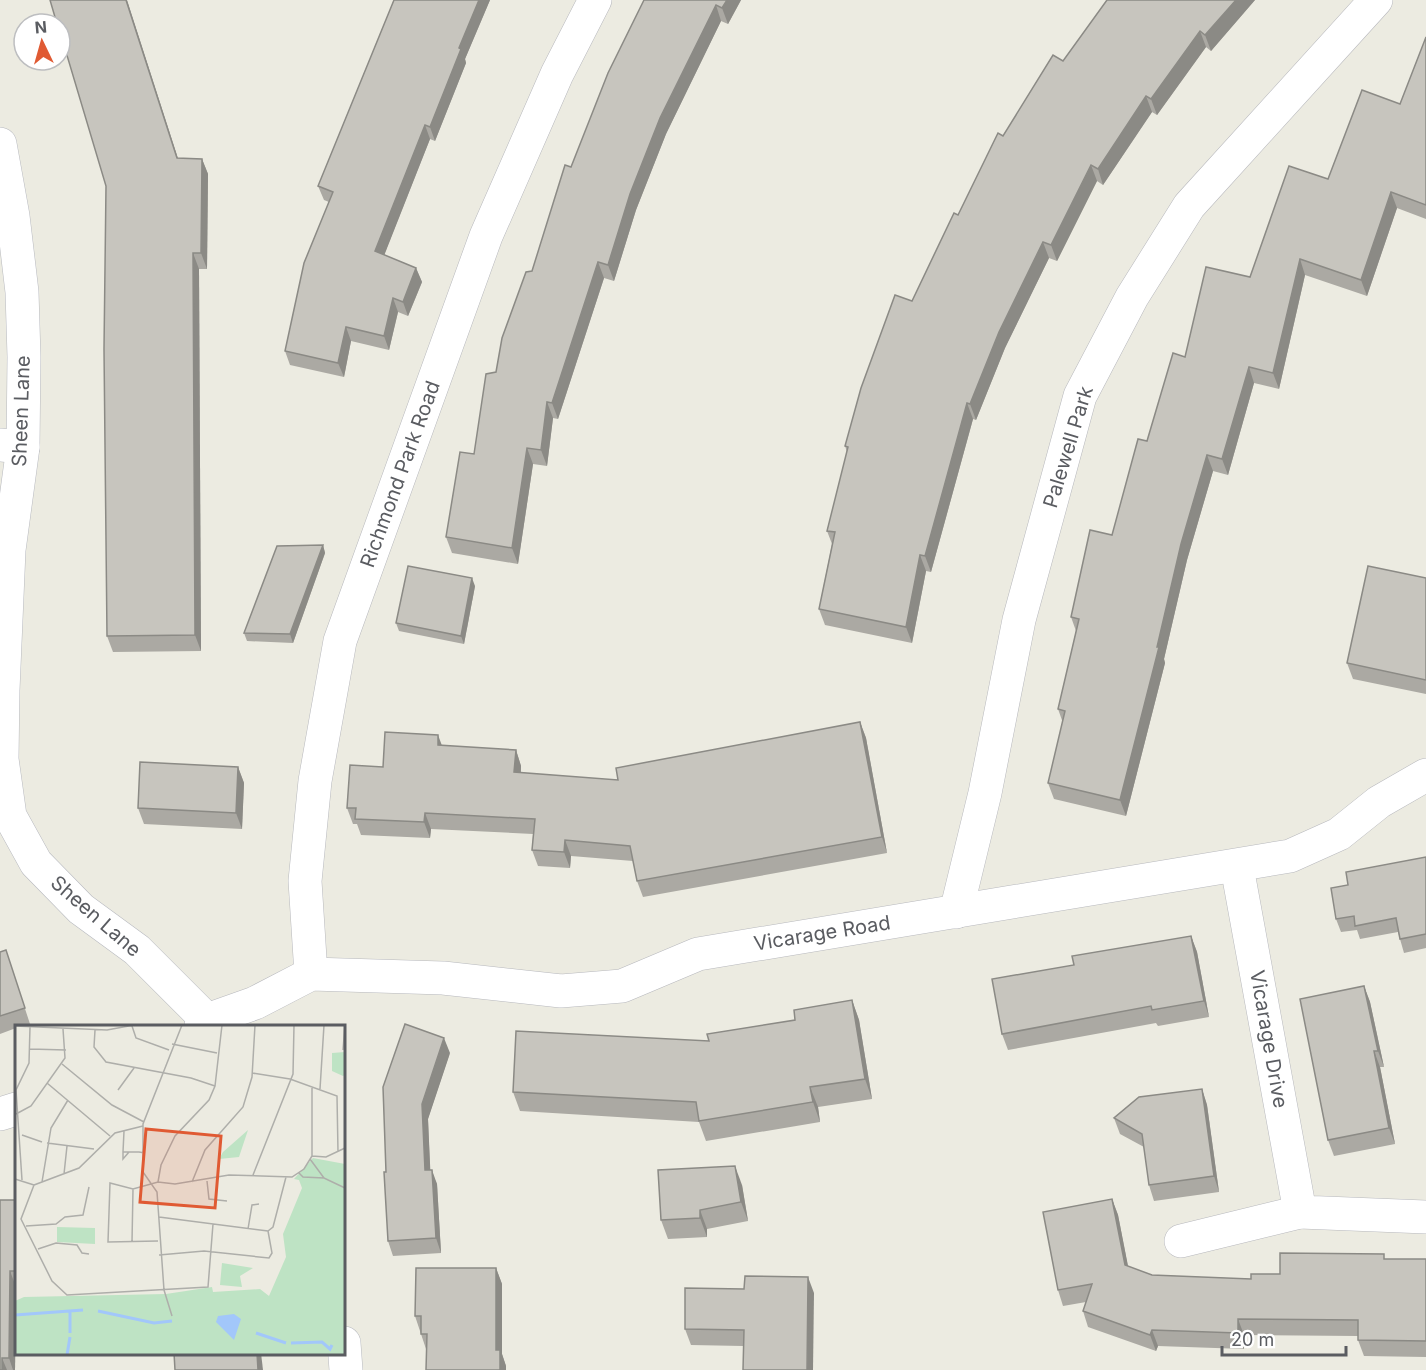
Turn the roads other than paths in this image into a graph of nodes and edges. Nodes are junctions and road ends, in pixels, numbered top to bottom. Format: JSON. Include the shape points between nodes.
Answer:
{"nodes":[{"id":1,"x":595,"y":0,"type":"edge"},
{"id":2,"x":1376,"y":0,"type":"edge"},
{"id":3,"x":0,"y":144,"type":"edge"},
{"id":4,"x":11,"y":446,"type":"edge"},
{"id":5,"x":1426,"y":775,"type":"edge"},
{"id":6,"x":1237,"y":867,"type":"junction"},
{"id":7,"x":956,"y":912,"type":"junction"},
{"id":8,"x":311,"y":974,"type":"junction"},
{"id":9,"x":207,"y":1024,"type":"edge"},
{"id":10,"x":15,"y":1109,"type":"edge"},
{"id":11,"x":0,"y":1114,"type":"edge"},
{"id":12,"x":1300,"y":1212,"type":"junction"},
{"id":13,"x":1426,"y":1217,"type":"edge"},
{"id":14,"x":1181,"y":1241,"type":"dead end"},
{"id":15,"x":345,"y":1355,"type":"edge"},
{"id":16,"x":346,"y":1370,"type":"edge"}],
"edges":[{"from":1,"to":8,"type":"street","name":"Richmond Park Road","via":[[557,74],[486,236],[340,640],[315,782],[305,881]]},
{"from":2,"to":7,"type":"street","name":"Palewell Park","via":[[1189,206],[1132,297],[1080,396],[1019,620],[985,793]]},
{"from":3,"to":4,"type":"street","name":"Sheen Lane","via":[[22,292]]},
{"from":4,"to":9,"type":"street","name":"Sheen Lane","via":[[2,759],[10,816],[43,871],[81,909],[137,951]]},
{"from":5,"to":6,"type":"street","name":"Vicarage Road","via":[[1379,802],[1339,834],[1290,856]]},
{"from":6,"to":7,"type":"street","name":"Vicarage Road"},
{"from":6,"to":12,"type":"street","name":"Vicarage Drive"},
{"from":7,"to":8,"type":"street","name":"Vicarage Road","via":[[698,954],[622,986],[561,992],[443,978]]},
{"from":8,"to":9,"type":"street","name":"Vicarage Road"},
{"from":10,"to":11,"type":"street"},
{"from":12,"to":13,"type":"street"},
{"from":12,"to":14,"type":"street"},
{"from":15,"to":16,"type":"street"}]}
